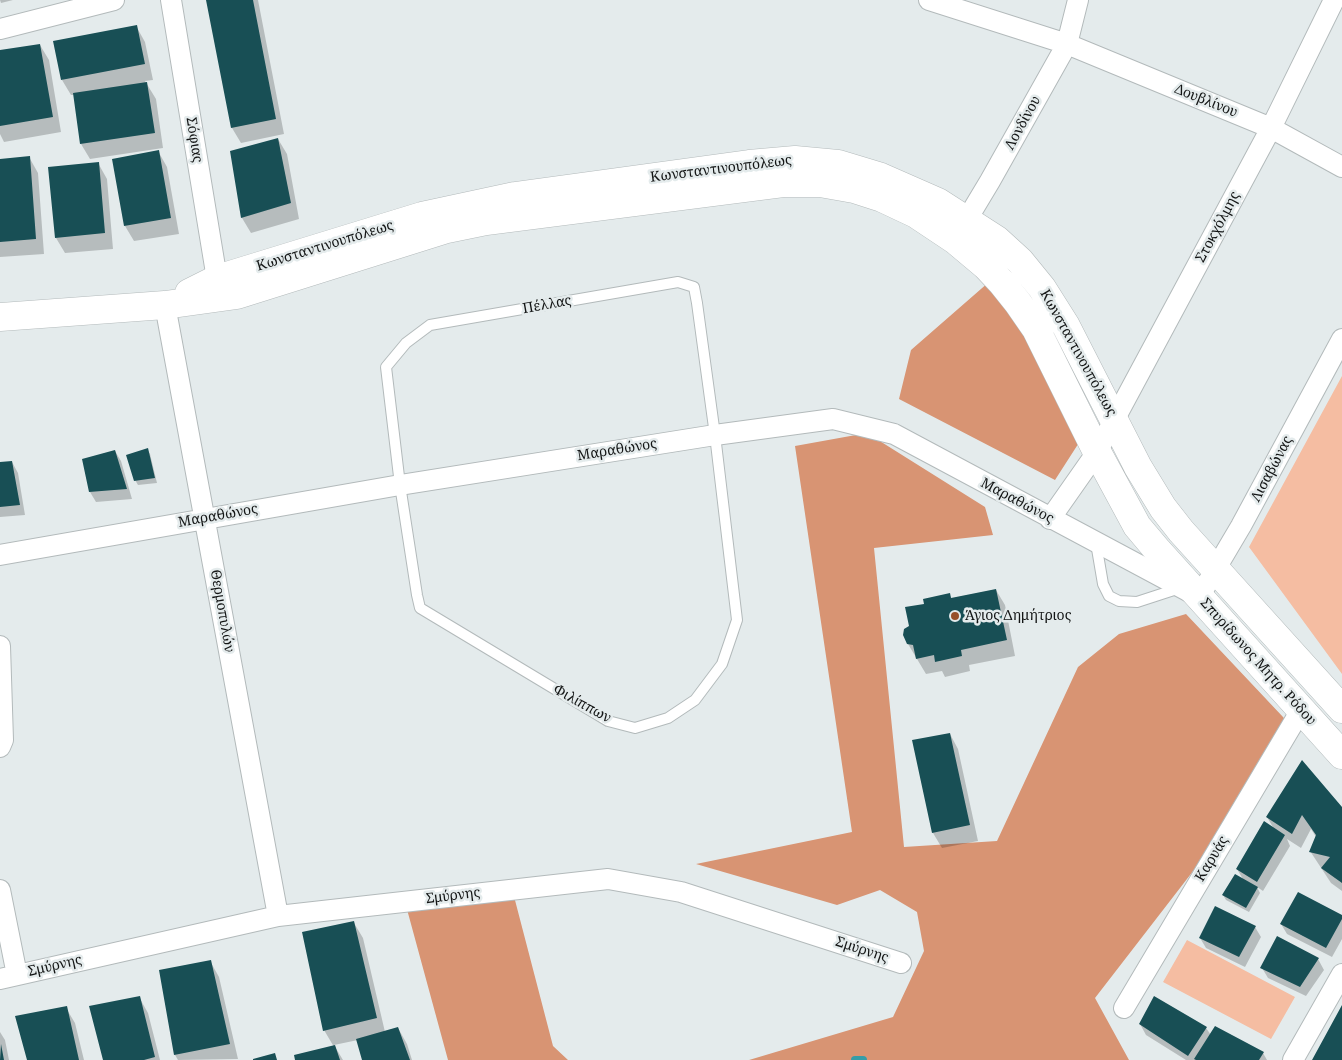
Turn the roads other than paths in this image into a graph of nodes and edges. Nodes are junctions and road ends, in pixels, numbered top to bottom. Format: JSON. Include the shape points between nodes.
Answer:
{"nodes":[{"id":1,"x":114,"y":0,"type":"edge"},
{"id":2,"x":171,"y":0,"type":"edge"},
{"id":3,"x":929,"y":0,"type":"edge"},
{"id":4,"x":1078,"y":0,"type":"edge"},
{"id":5,"x":1334,"y":0,"type":"edge"},
{"id":6,"x":0,"y":29,"type":"edge"},
{"id":7,"x":1067,"y":44,"type":"junction"},
{"id":8,"x":1271,"y":128,"type":"junction"},
{"id":9,"x":1342,"y":167,"type":"edge"},
{"id":10,"x":961,"y":230,"type":"junction"},
{"id":11,"x":217,"y":280,"type":"junction"},
{"id":12,"x":165,"y":305,"type":"junction"},
{"id":13,"x":0,"y":317,"type":"edge"},
{"id":14,"x":1342,"y":339,"type":"edge"},
{"id":15,"x":1115,"y":420,"type":"junction"},
{"id":16,"x":715,"y":434,"type":"junction"},
{"id":17,"x":1097,"y":452,"type":"junction"},
{"id":18,"x":400,"y":485,"type":"junction"},
{"id":19,"x":205,"y":519,"type":"junction"},
{"id":20,"x":1050,"y":519,"type":"junction"},
{"id":21,"x":1096,"y":543,"type":"junction"},
{"id":22,"x":0,"y":555,"type":"edge"},
{"id":23,"x":1216,"y":569,"type":"junction"},
{"id":24,"x":1184,"y":584,"type":"junction"},
{"id":25,"x":0,"y":646,"type":"edge"},
{"id":26,"x":1342,"y":709,"type":"edge"},
{"id":27,"x":1301,"y":710,"type":"junction"},
{"id":28,"x":2,"y":743,"type":"edge"},
{"id":29,"x":1342,"y":755,"type":"edge"},
{"id":30,"x":0,"y":890,"type":"edge"},
{"id":31,"x":278,"y":916,"type":"junction"},
{"id":32,"x":901,"y":963,"type":"dead end"},
{"id":33,"x":1342,"y":974,"type":"edge"},
{"id":34,"x":8,"y":977,"type":"edge"},
{"id":35,"x":1124,"y":1008,"type":"dead end"},
{"id":36,"x":1293,"y":1060,"type":"edge"}],
"edges":[{"from":1,"to":6,"type":"street"},
{"from":2,"to":11,"type":"street","name":"Σόφιας"},
{"from":3,"to":7,"type":"street","name":"Δουβλίνου"},
{"from":4,"to":7,"type":"street","name":"Λονδίνου"},
{"from":5,"to":8,"type":"street","name":"Στοκχόλμης"},
{"from":7,"to":8,"type":"street","name":"Δουβλίνου"},
{"from":7,"to":10,"type":"street","name":"Λονδίνου"},
{"from":8,"to":9,"type":"street","name":"Δουβλίνου"},
{"from":8,"to":15,"type":"street","name":"Στοκχόλμης"},
{"from":10,"to":11,"type":"main road","name":"Κωνσταντινουπόλεως","via":[[938,202],[881,177],[838,164],[795,160],[544,192],[457,207]]},
{"from":10,"to":12,"type":"main road","name":"Κωνσταντινουπόλεως","via":[[854,189],[820,183],[782,183],[486,220],[447,229],[237,295]]},
{"from":10,"to":15,"type":"main road","name":"Κωνσταντινουπόλεως","via":[[997,240],[1042,288],[1066,326]]},
{"from":10,"to":17,"type":"main road","name":"Κωνσταντινουπόλεως","via":[[1036,329]]},
{"from":11,"to":12,"type":"main road","name":"Κωνσταντινουπόλεως"},
{"from":12,"to":13,"type":"main road","name":"Κωνσταντινουπόλεως"},
{"from":12,"to":19,"type":"street","name":"Θερμοπυλών"},
{"from":14,"to":23,"type":"street","name":"Λισαβώνας"},
{"from":15,"to":17,"type":"street","name":"Στοκχόλμης"},
{"from":15,"to":23,"type":"main road","name":"Κωνσταντινουπόλεως","via":[[1163,508]]},
{"from":16,"to":18,"type":"street","name":"Μαραθώνος"},
{"from":16,"to":18,"type":"lane","name":"Πέλλας","via":[[696,295],[694,287],[678,282],[430,325],[406,343],[386,367]]},
{"from":16,"to":18,"type":"lane","name":"Φιλίππων","via":[[736,620],[722,664],[695,700],[668,718],[635,728],[608,721],[420,608]]},
{"from":16,"to":20,"type":"street","name":"Μαραθώνος","via":[[833,420],[894,434]]},
{"from":17,"to":20,"type":"street","name":"Στοκχόλμης"},
{"from":17,"to":24,"type":"main road","name":"Κωνσταντινουπόλεως","via":[[1137,526]]},
{"from":18,"to":19,"type":"street","name":"Μαραθώνος"},
{"from":19,"to":22,"type":"street","name":"Μαραθώνος"},
{"from":19,"to":31,"type":"street","name":"Θερμοπυλών"},
{"from":20,"to":21,"type":"street","name":"Μαραθώνος"},
{"from":21,"to":24,"type":"street","name":"Μαραθώνος"},
{"from":21,"to":24,"type":"lane","via":[[1103,584],[1109,596],[1119,601],[1137,602]]},
{"from":23,"to":24,"type":"street","name":"Λισαβώνας"},
{"from":23,"to":26,"type":"main road"},
{"from":24,"to":27,"type":"main road","name":"Σπυρίδωνος Μητρ. Ρόδου"},
{"from":25,"to":28,"type":"street"},
{"from":27,"to":29,"type":"main road","name":"Σπυρίδωνος Μητρ. Ρόδου"},
{"from":27,"to":35,"type":"street","name":"Καρυάς"},
{"from":30,"to":34,"type":"street"},
{"from":31,"to":32,"type":"street","name":"Σμύρνης","via":[[608,879],[681,892]]},
{"from":31,"to":34,"type":"street","name":"Σμύρνης"},
{"from":33,"to":36,"type":"street"}]}
